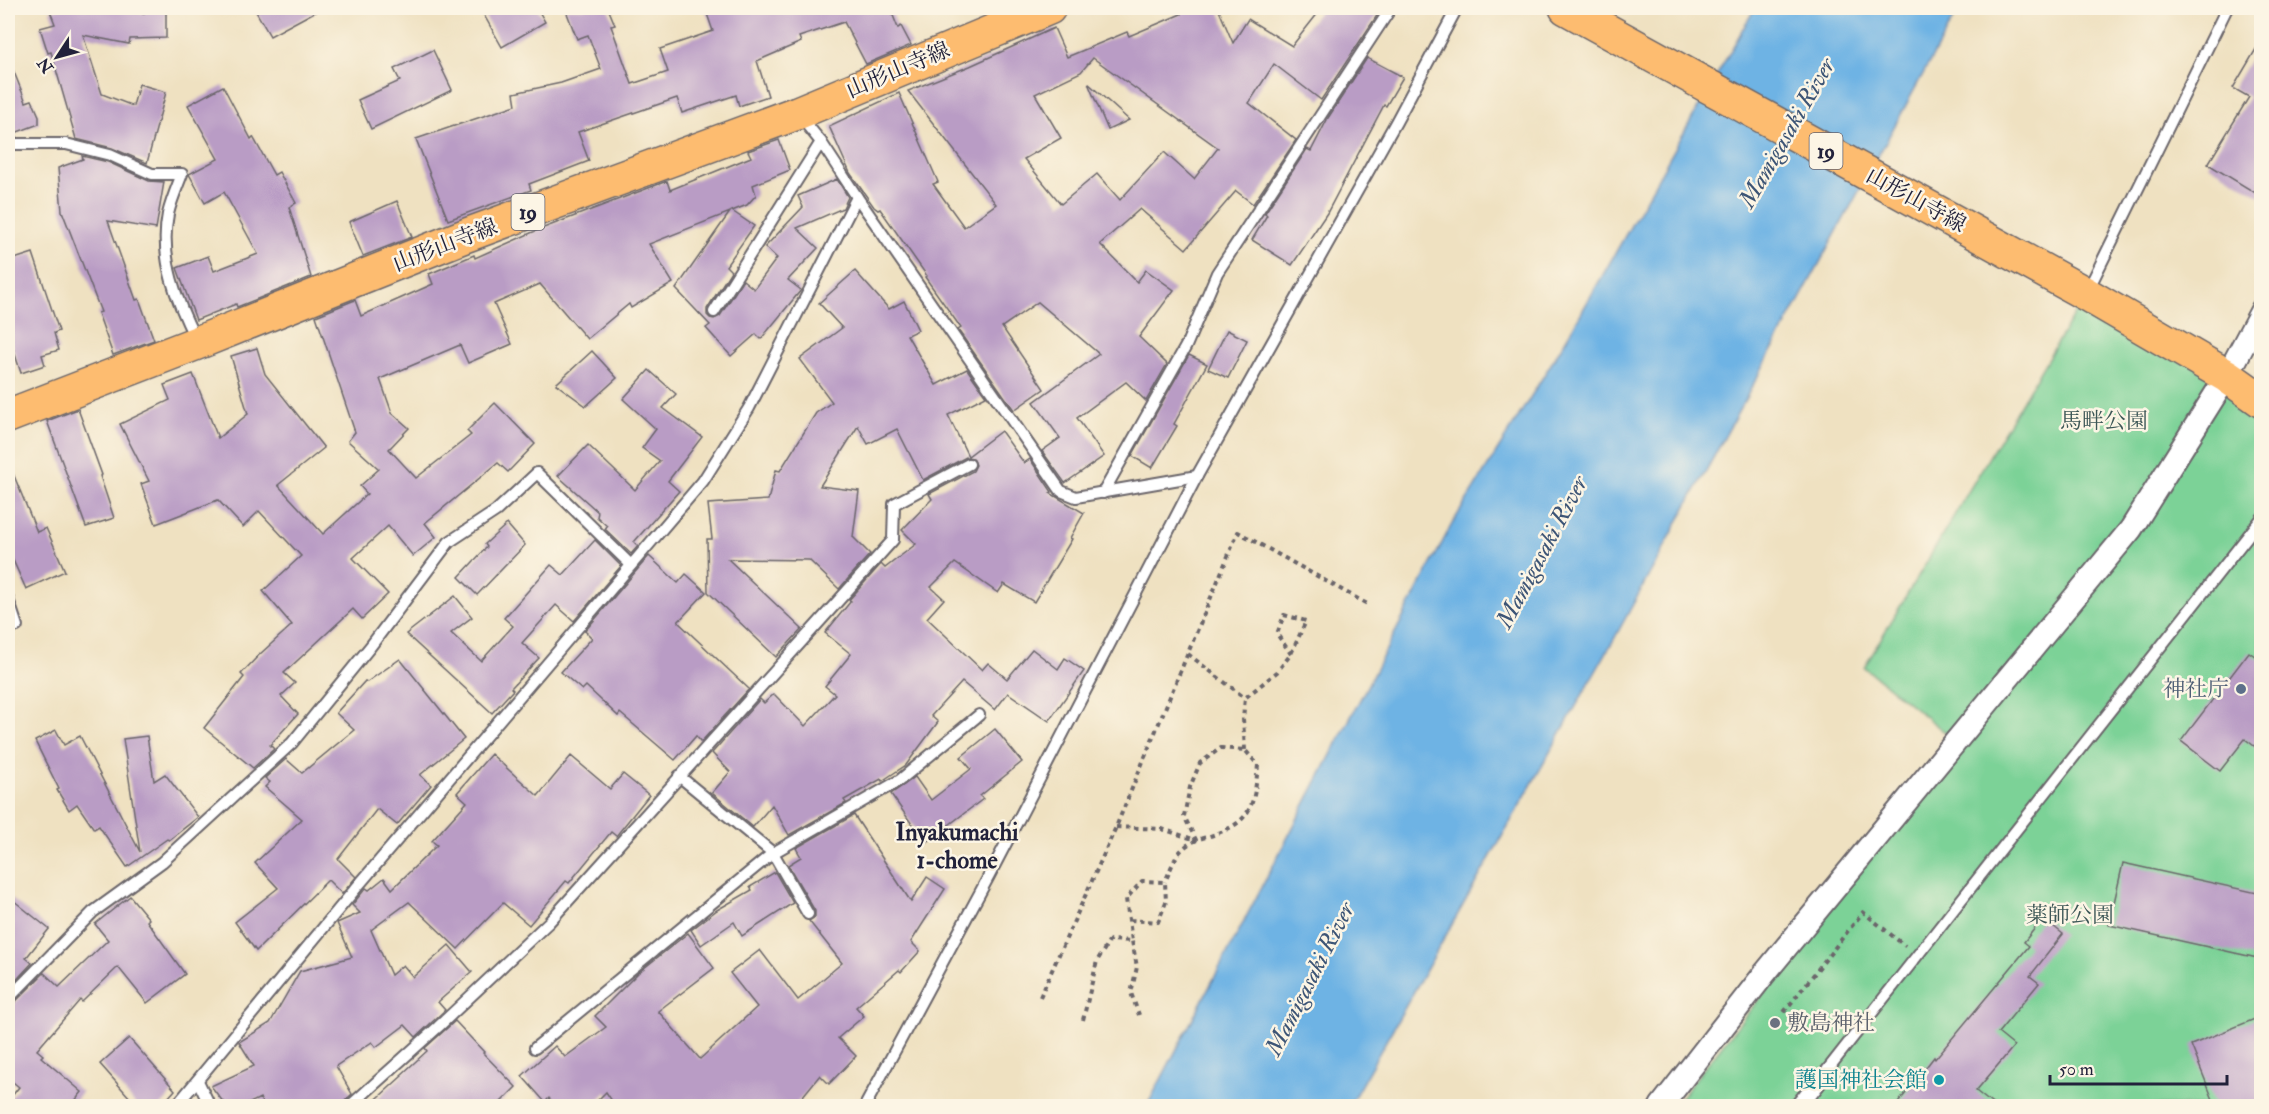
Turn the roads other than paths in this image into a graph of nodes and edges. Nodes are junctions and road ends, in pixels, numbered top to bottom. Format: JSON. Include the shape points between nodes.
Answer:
{"nodes":[{"id":1,"x":1049,"y":8,"type":"edge"},
{"id":2,"x":1391,"y":8,"type":"edge"},
{"id":3,"x":1457,"y":8,"type":"edge"},
{"id":4,"x":1566,"y":8,"type":"edge"},
{"id":5,"x":2227,"y":8,"type":"edge"},
{"id":6,"x":797,"y":113,"type":"junction"},
{"id":7,"x":821,"y":142,"type":"junction"},
{"id":8,"x":8,"y":144,"type":"edge"},
{"id":9,"x":857,"y":197,"type":"junction"},
{"id":10,"x":2086,"y":294,"type":"junction"},
{"id":11,"x":2262,"y":310,"type":"edge"},
{"id":12,"x":714,"y":312,"type":"dead end"},
{"id":13,"x":197,"y":344,"type":"junction"},
{"id":14,"x":2227,"y":376,"type":"junction"},
{"id":15,"x":2262,"y":401,"type":"edge"},
{"id":16,"x":8,"y":416,"type":"edge"},
{"id":17,"x":969,"y":464,"type":"dead end"},
{"id":18,"x":1197,"y":476,"type":"junction"},
{"id":19,"x":1103,"y":493,"type":"junction"},
{"id":20,"x":2262,"y":518,"type":"edge"},
{"id":21,"x":631,"y":565,"type":"junction"},
{"id":22,"x":8,"y":599,"type":"edge"},
{"id":23,"x":17,"y":626,"type":"dead end"},
{"id":24,"x":979,"y":715,"type":"dead end"},
{"id":25,"x":679,"y":776,"type":"junction"},
{"id":26,"x":773,"y":854,"type":"junction"},
{"id":27,"x":808,"y":914,"type":"dead end"},
{"id":28,"x":8,"y":999,"type":"edge"},
{"id":29,"x":535,"y":1048,"type":"dead end"},
{"id":30,"x":1820,"y":1079,"type":"joint"},
{"id":31,"x":198,"y":1081,"type":"junction"},
{"id":32,"x":176,"y":1107,"type":"edge"},
{"id":33,"x":210,"y":1107,"type":"edge"},
{"id":34,"x":350,"y":1107,"type":"edge"},
{"id":35,"x":865,"y":1107,"type":"edge"},
{"id":36,"x":1661,"y":1107,"type":"edge"},
{"id":37,"x":1799,"y":1107,"type":"edge"}],
"edges":[{"from":1,"to":6,"type":"main road","name":"山形山寺線","number":"19"},
{"from":2,"to":19,"type":"lane","via":[[1216,273],[1186,345]]},
{"from":3,"to":18,"type":"lane"},
{"from":4,"to":10,"type":"main road","name":"山形山寺線","number":"19"},
{"from":5,"to":10,"type":"lane"},
{"from":6,"to":7,"type":"lane"},
{"from":6,"to":13,"type":"main road","name":"山形山寺線","number":"19","via":[[467,235]]},
{"from":7,"to":9,"type":"lane"},
{"from":7,"to":12,"type":"lane"},
{"from":8,"to":13,"type":"lane","via":[[66,144],[110,155],[152,174],[182,174],[168,215],[166,255],[179,305]]},
{"from":9,"to":19,"type":"lane","via":[[1061,491],[1076,497]]},
{"from":9,"to":21,"type":"lane","via":[[748,408],[703,481]]},
{"from":10,"to":14,"type":"main road","name":"山形山寺線","number":"19"},
{"from":11,"to":14,"type":"street"},
{"from":13,"to":16,"type":"main road","name":"山形山寺線","number":"19"},
{"from":14,"to":15,"type":"main road","name":"山形山寺線","number":"19"},
{"from":14,"to":36,"type":"street","via":[[2131,529],[1765,973]]},
{"from":17,"to":25,"type":"lane","via":[[894,504],[893,540]]},
{"from":18,"to":19,"type":"lane"},
{"from":18,"to":35,"type":"lane"},
{"from":20,"to":30,"type":"lane"},
{"from":21,"to":28,"type":"lane","via":[[537,473],[496,511],[449,542],[292,743],[162,862],[93,912]]},
{"from":21,"to":31,"type":"lane"},
{"from":22,"to":23,"type":"lane"},
{"from":24,"to":26,"type":"lane","via":[[900,780]]},
{"from":25,"to":26,"type":"lane"},
{"from":25,"to":34,"type":"lane","via":[[549,922]]},
{"from":26,"to":27,"type":"lane"},
{"from":26,"to":29,"type":"lane"},
{"from":30,"to":37,"type":"street"},
{"from":31,"to":32,"type":"lane"},
{"from":31,"to":33,"type":"lane"}]}
